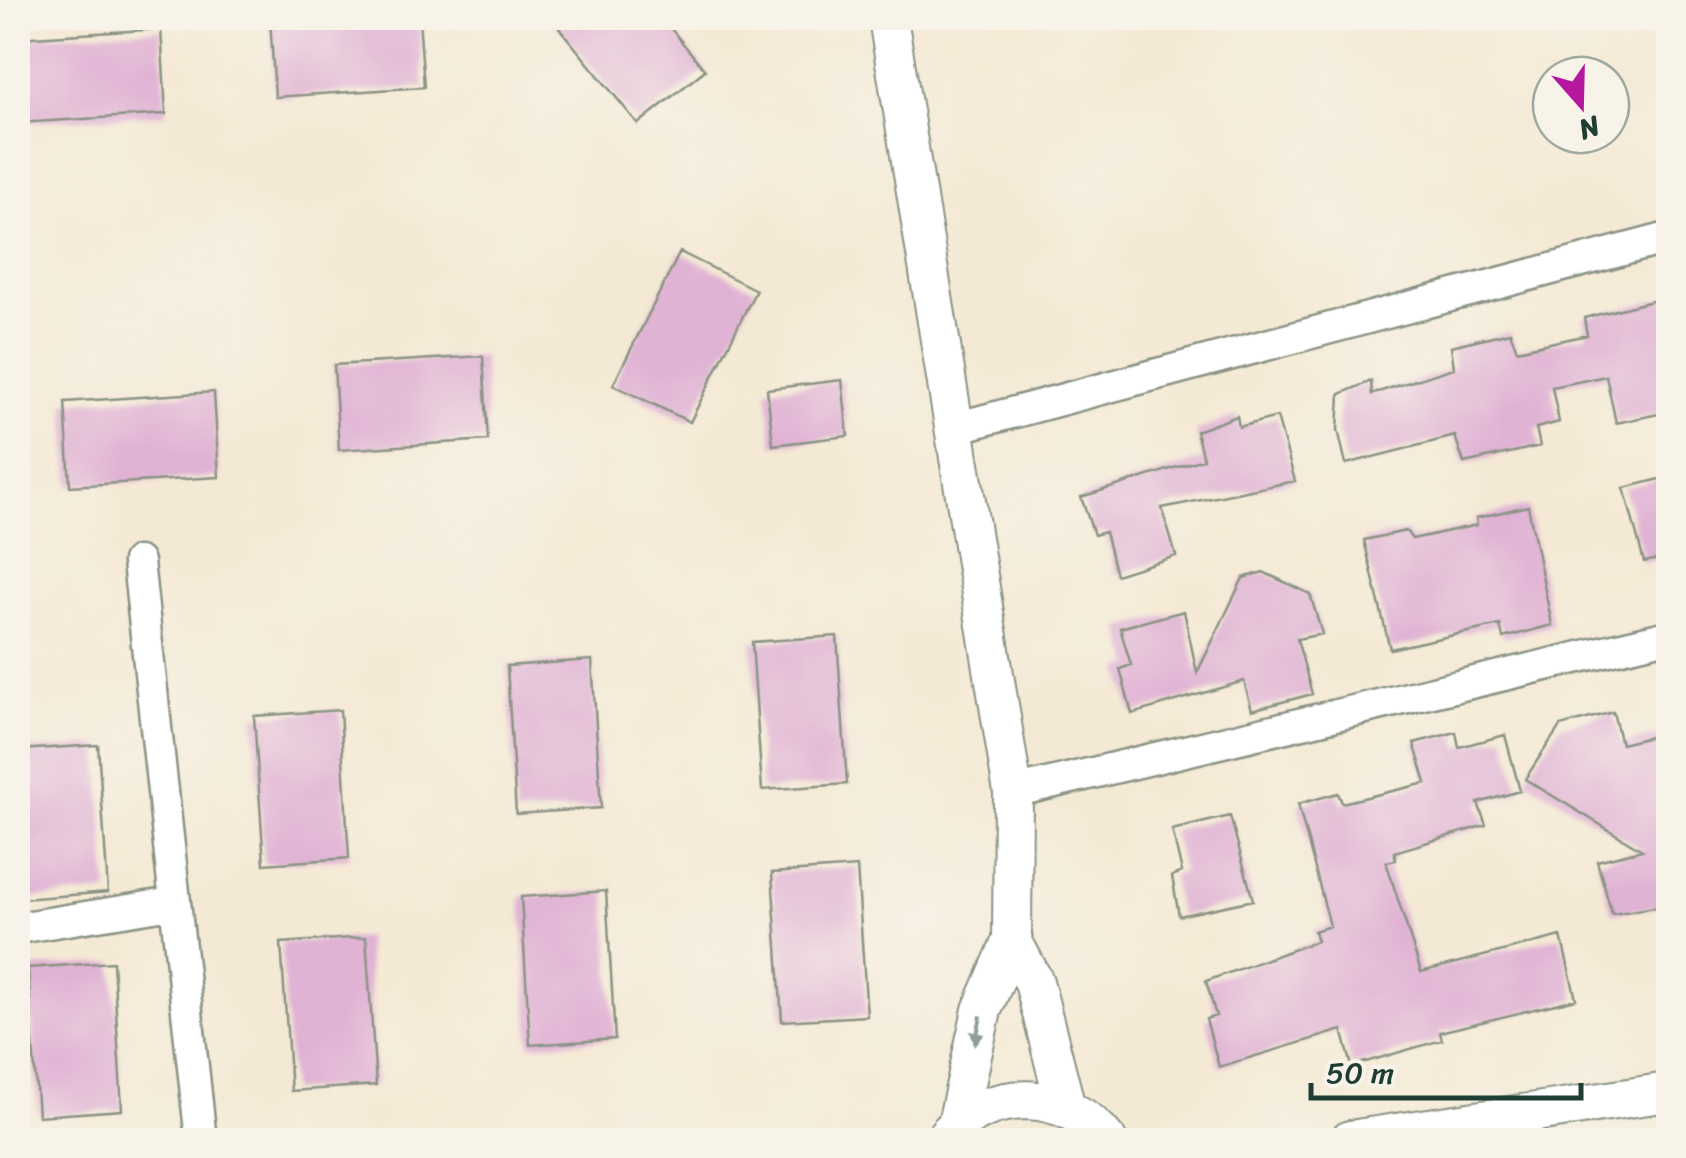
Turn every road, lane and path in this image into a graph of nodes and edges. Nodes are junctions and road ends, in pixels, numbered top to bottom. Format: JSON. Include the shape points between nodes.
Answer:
{"nodes":[{"id":1,"x":888,"y":18,"type":"edge"},
{"id":2,"x":1668,"y":238,"type":"edge"},
{"id":3,"x":955,"y":428,"type":"junction"},
{"id":4,"x":138,"y":562,"type":"dead end"},
{"id":5,"x":1668,"y":636,"type":"edge"},
{"id":6,"x":1012,"y":792,"type":"junction"},
{"id":7,"x":172,"y":903,"type":"junction"},
{"id":8,"x":18,"y":928,"type":"edge"},
{"id":9,"x":1012,"y":940,"type":"junction"},
{"id":10,"x":1668,"y":1092,"type":"edge"},
{"id":11,"x":1066,"y":1108,"type":"junction"},
{"id":12,"x":949,"y":1132,"type":"edge"},
{"id":13,"x":201,"y":1140,"type":"edge"},
{"id":14,"x":1112,"y":1140,"type":"edge"},
{"id":15,"x":1350,"y":1140,"type":"edge"}],
"edges":[{"from":1,"to":3,"type":"street"},
{"from":2,"to":3,"type":"street"},
{"from":3,"to":6,"type":"street"},
{"from":4,"to":7,"type":"street"},
{"from":5,"to":6,"type":"street"},
{"from":6,"to":9,"type":"street"},
{"from":7,"to":8,"type":"street"},
{"from":7,"to":13,"type":"street"},
{"from":9,"to":11,"type":"street","via":[[1034,982]]},
{"from":9,"to":12,"type":"street","one_way":true,"via":[[982,1010]]},
{"from":10,"to":15,"type":"street"},
{"from":11,"to":12,"type":"street","via":[[1003,1101]]},
{"from":11,"to":14,"type":"street"}]}
